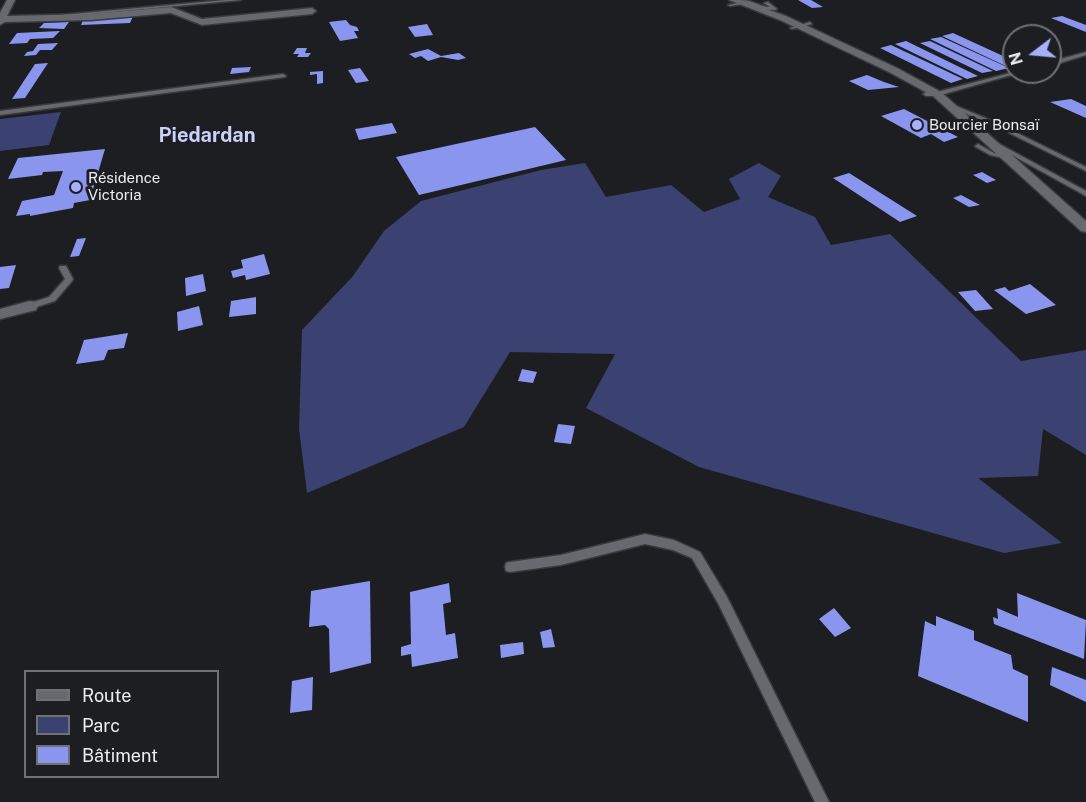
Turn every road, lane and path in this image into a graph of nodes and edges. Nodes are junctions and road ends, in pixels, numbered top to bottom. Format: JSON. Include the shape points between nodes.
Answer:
{"nodes":[{"id":1,"x":11,"y":0,"type":"edge"},
{"id":2,"x":239,"y":0,"type":"edge"},
{"id":3,"x":737,"y":2,"type":"edge"},
{"id":4,"x":766,"y":3,"type":"dead end"},
{"id":5,"x":758,"y":8,"type":"junction"},
{"id":6,"x":312,"y":11,"type":"dead end"},
{"id":7,"x":45,"y":18,"type":"junction"},
{"id":8,"x":1,"y":20,"type":"edge"},
{"id":9,"x":810,"y":23,"type":"dead end"},
{"id":10,"x":795,"y":26,"type":"junction"},
{"id":11,"x":1086,"y":53,"type":"edge"},
{"id":12,"x":1062,"y":60,"type":"edge"},
{"id":13,"x":283,"y":76,"type":"dead end"},
{"id":14,"x":1002,"y":76,"type":"edge"},
{"id":15,"x":932,"y":94,"type":"junction"},
{"id":16,"x":949,"y":105,"type":"junction"},
{"id":17,"x":0,"y":113,"type":"edge"},
{"id":18,"x":990,"y":141,"type":"junction"},
{"id":19,"x":978,"y":146,"type":"dead end"},
{"id":20,"x":1008,"y":157,"type":"junction"},
{"id":21,"x":1086,"y":169,"type":"edge"},
{"id":22,"x":1086,"y":194,"type":"edge"},
{"id":23,"x":1086,"y":228,"type":"edge"},
{"id":24,"x":63,"y":268,"type":"dead end"},
{"id":25,"x":30,"y":306,"type":"joint"},
{"id":26,"x":0,"y":314,"type":"edge"},
{"id":27,"x":510,"y":567,"type":"dead end"},
{"id":28,"x":822,"y":802,"type":"edge"}],
"edges":[{"from":1,"to":8,"type":"street"},
{"from":2,"to":7,"type":"lane"},
{"from":3,"to":5,"type":"street"},
{"from":4,"to":5,"type":"lane","via":[[775,9]]},
{"from":5,"to":10,"type":"street"},
{"from":6,"to":7,"type":"street","via":[[202,22],[188,20],[171,10]]},
{"from":7,"to":8,"type":"street"},
{"from":9,"to":10,"type":"lane"},
{"from":10,"to":15,"type":"street","via":[[893,70]]},
{"from":11,"to":12,"type":"lane"},
{"from":13,"to":17,"type":"lane"},
{"from":14,"to":15,"type":"lane"},
{"from":15,"to":16,"type":"street"},
{"from":16,"to":18,"type":"street"},
{"from":16,"to":21,"type":"lane"},
{"from":18,"to":20,"type":"street"},
{"from":18,"to":22,"type":"lane"},
{"from":19,"to":20,"type":"lane"},
{"from":20,"to":23,"type":"street"},
{"from":24,"to":25,"type":"lane","via":[[69,279],[52,299]]},
{"from":25,"to":26,"type":"street"},
{"from":27,"to":28,"type":"lane","via":[[561,560],[645,539],[696,555],[723,601]]}]}
